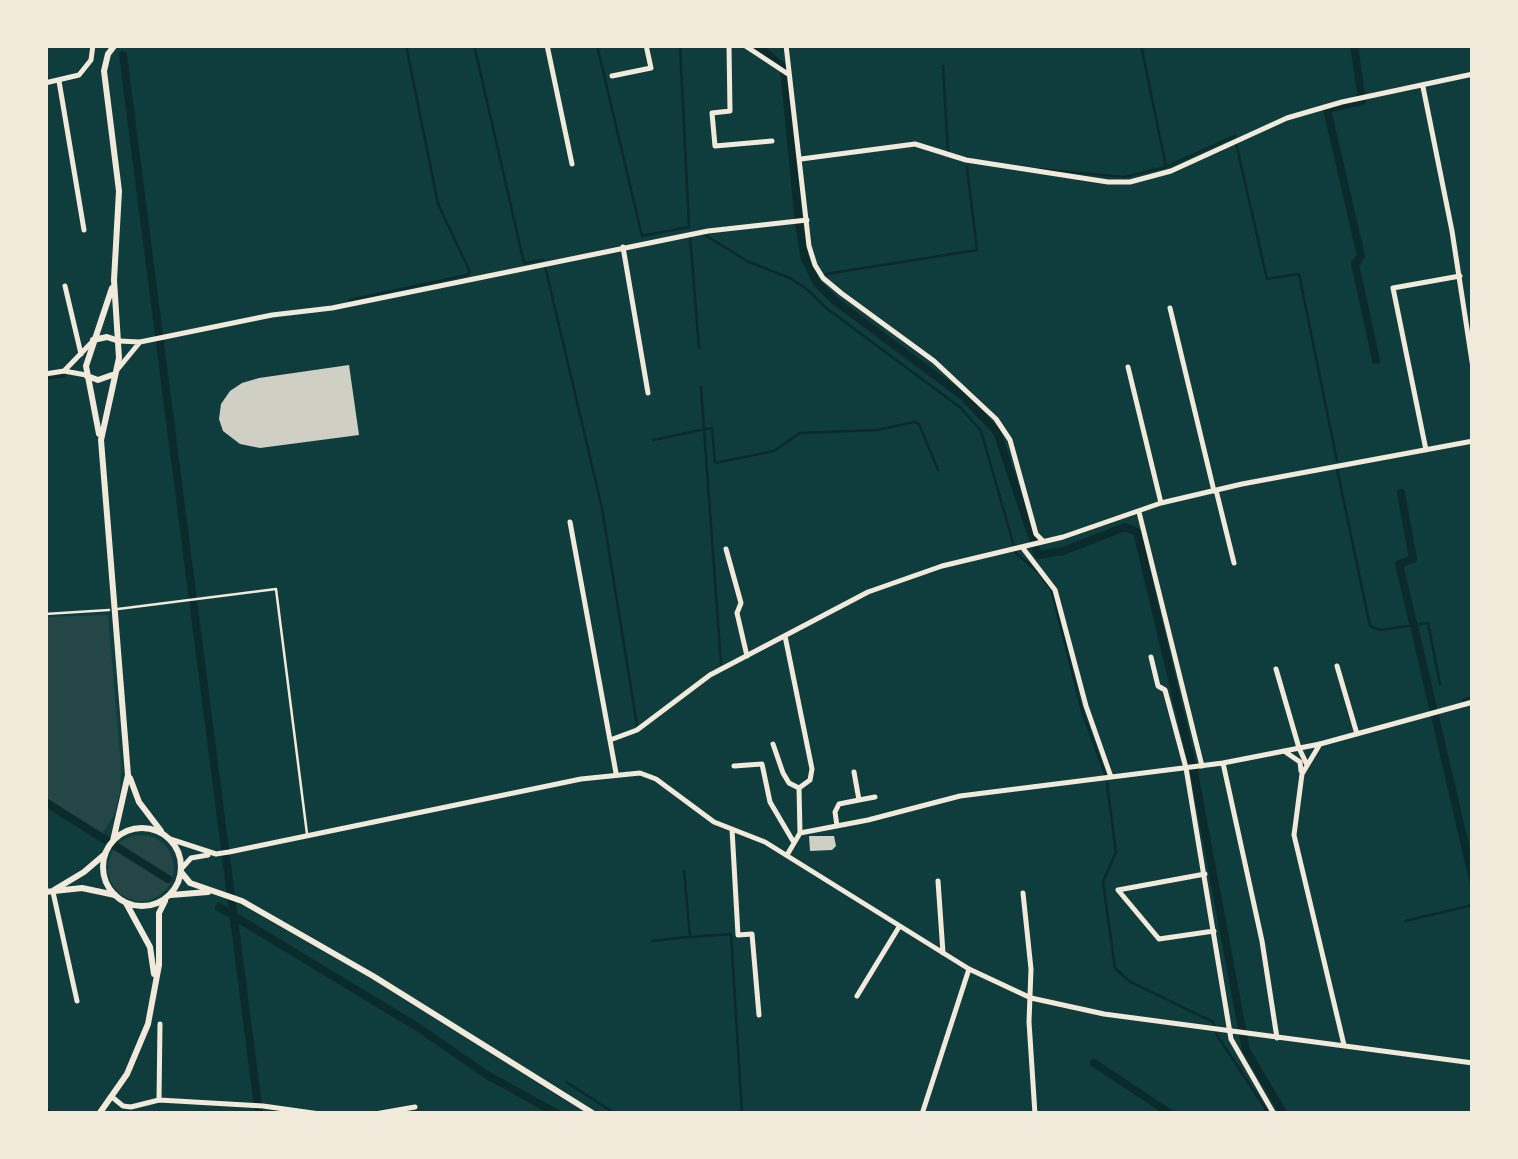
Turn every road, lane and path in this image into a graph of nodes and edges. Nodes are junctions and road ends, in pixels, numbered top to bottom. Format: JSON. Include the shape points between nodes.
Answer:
{"nodes":[{"id":1,"x":93,"y":45,"type":"edge"},
{"id":2,"x":115,"y":45,"type":"edge"},
{"id":3,"x":546,"y":45,"type":"edge"},
{"id":4,"x":646,"y":45,"type":"edge"},
{"id":5,"x":729,"y":45,"type":"edge"},
{"id":6,"x":744,"y":45,"type":"edge"},
{"id":7,"x":786,"y":45,"type":"edge"},
{"id":8,"x":788,"y":74,"type":"junction"},
{"id":9,"x":1473,"y":74,"type":"edge"},
{"id":10,"x":612,"y":76,"type":"dead end"},
{"id":11,"x":59,"y":81,"type":"junction"},
{"id":12,"x":45,"y":83,"type":"edge"},
{"id":13,"x":1423,"y":87,"type":"junction"},
{"id":14,"x":772,"y":141,"type":"dead end"},
{"id":15,"x":801,"y":159,"type":"junction"},
{"id":16,"x":572,"y":164,"type":"dead end"},
{"id":17,"x":806,"y":220,"type":"junction"},
{"id":18,"x":84,"y":230,"type":"dead end"},
{"id":19,"x":623,"y":247,"type":"junction"},
{"id":20,"x":1460,"y":276,"type":"junction"},
{"id":21,"x":114,"y":280,"type":"junction"},
{"id":22,"x":65,"y":286,"type":"dead end"},
{"id":23,"x":1170,"y":308,"type":"dead end"},
{"id":24,"x":93,"y":340,"type":"junction"},
{"id":25,"x":119,"y":340,"type":"junction"},
{"id":26,"x":140,"y":342,"type":"junction"},
{"id":27,"x":81,"y":354,"type":"junction"},
{"id":28,"x":1128,"y":367,"type":"dead end"},
{"id":29,"x":1473,"y":368,"type":"edge"},
{"id":30,"x":64,"y":371,"type":"junction"},
{"id":31,"x":45,"y":374,"type":"edge"},
{"id":32,"x":114,"y":374,"type":"junction"},
{"id":33,"x":86,"y":375,"type":"junction"},
{"id":34,"x":648,"y":393,"type":"dead end"},
{"id":35,"x":101,"y":440,"type":"junction"},
{"id":36,"x":1473,"y":441,"type":"edge"},
{"id":37,"x":1426,"y":450,"type":"junction"},
{"id":38,"x":1215,"y":491,"type":"junction"},
{"id":39,"x":1162,"y":503,"type":"junction"},
{"id":40,"x":1139,"y":512,"type":"junction"},
{"id":41,"x":570,"y":522,"type":"dead end"},
{"id":42,"x":1026,"y":546,"type":"junction"},
{"id":43,"x":726,"y":550,"type":"dead end"},
{"id":44,"x":1234,"y":563,"type":"dead end"},
{"id":45,"x":115,"y":610,"type":"junction"},
{"id":46,"x":45,"y":614,"type":"edge"},
{"id":47,"x":784,"y":636,"type":"junction"},
{"id":48,"x":747,"y":656,"type":"junction"},
{"id":49,"x":1151,"y":657,"type":"dead end"},
{"id":50,"x":1337,"y":666,"type":"dead end"},
{"id":51,"x":1276,"y":669,"type":"dead end"},
{"id":52,"x":1473,"y":702,"type":"edge"},
{"id":53,"x":1357,"y":734,"type":"junction"},
{"id":54,"x":610,"y":740,"type":"junction"},
{"id":55,"x":773,"y":744,"type":"dead end"},
{"id":56,"x":1320,"y":744,"type":"junction"},
{"id":57,"x":1299,"y":748,"type":"junction"},
{"id":58,"x":1284,"y":751,"type":"junction"},
{"id":59,"x":1223,"y":764,"type":"junction"},
{"id":60,"x":1307,"y":764,"type":"junction"},
{"id":61,"x":734,"y":766,"type":"dead end"},
{"id":62,"x":1202,"y":766,"type":"junction"},
{"id":63,"x":1187,"y":768,"type":"junction"},
{"id":64,"x":854,"y":772,"type":"dead end"},
{"id":65,"x":616,"y":773,"type":"junction"},
{"id":66,"x":128,"y":774,"type":"junction"},
{"id":67,"x":1302,"y":774,"type":"junction"},
{"id":68,"x":1111,"y":778,"type":"junction"},
{"id":69,"x":799,"y":788,"type":"junction"},
{"id":70,"x":875,"y":797,"type":"dead end"},
{"id":71,"x":859,"y":800,"type":"junction"},
{"id":72,"x":837,"y":826,"type":"junction"},
{"id":73,"x":732,"y":829,"type":"junction"},
{"id":74,"x":800,"y":832,"type":"junction"},
{"id":75,"x":307,"y":836,"type":"junction"},
{"id":76,"x":168,"y":837,"type":"junction"},
{"id":77,"x":793,"y":842,"type":"junction"},
{"id":78,"x":110,"y":846,"type":"junction"},
{"id":79,"x":216,"y":854,"type":"junction"},
{"id":80,"x":786,"y":854,"type":"junction"},
{"id":81,"x":181,"y":870,"type":"junction"},
{"id":82,"x":1205,"y":874,"type":"junction"},
{"id":83,"x":938,"y":881,"type":"dead end"},
{"id":84,"x":49,"y":891,"type":"edge"},
{"id":85,"x":216,"y":892,"type":"junction"},
{"id":86,"x":1023,"y":893,"type":"dead end"},
{"id":87,"x":116,"y":896,"type":"junction"},
{"id":88,"x":168,"y":897,"type":"junction"},
{"id":89,"x":125,"y":902,"type":"junction"},
{"id":90,"x":898,"y":927,"type":"junction"},
{"id":91,"x":1214,"y":931,"type":"junction"},
{"id":92,"x":944,"y":954,"type":"junction"},
{"id":93,"x":970,"y":969,"type":"junction"},
{"id":94,"x":155,"y":983,"type":"junction"},
{"id":95,"x":858,"y":996,"type":"dead end"},
{"id":96,"x":1031,"y":998,"type":"junction"},
{"id":97,"x":78,"y":1001,"type":"dead end"},
{"id":98,"x":759,"y":1015,"type":"dead end"},
{"id":99,"x":160,"y":1024,"type":"dead end"},
{"id":100,"x":1232,"y":1032,"type":"junction"},
{"id":101,"x":1277,"y":1038,"type":"junction"},
{"id":102,"x":1344,"y":1045,"type":"junction"},
{"id":103,"x":1473,"y":1063,"type":"edge"},
{"id":104,"x":112,"y":1097,"type":"junction"},
{"id":105,"x":159,"y":1100,"type":"junction"},
{"id":106,"x":414,"y":1106,"type":"dead end"},
{"id":107,"x":99,"y":1114,"type":"edge"},
{"id":108,"x":320,"y":1114,"type":"edge"},
{"id":109,"x":375,"y":1114,"type":"edge"},
{"id":110,"x":594,"y":1114,"type":"edge"},
{"id":111,"x":922,"y":1114,"type":"edge"},
{"id":112,"x":1036,"y":1114,"type":"edge"},
{"id":113,"x":1274,"y":1114,"type":"edge"}],
"edges":[{"from":1,"to":11,"type":"street","via":[[86,69]]},
{"from":2,"to":21,"type":"main road","via":[[104,72],[119,191]]},
{"from":3,"to":16,"type":"street"},
{"from":4,"to":10,"type":"street","via":[[651,68]]},
{"from":5,"to":14,"type":"street","via":[[730,111],[712,113],[715,146]]},
{"from":6,"to":8,"type":"street"},
{"from":7,"to":8,"type":"street"},
{"from":8,"to":15,"type":"street"},
{"from":9,"to":13,"type":"street"},
{"from":11,"to":12,"type":"street"},
{"from":11,"to":18,"type":"street"},
{"from":13,"to":15,"type":"street","via":[[1287,118],[1172,172],[1130,182],[966,160],[915,144]]},
{"from":13,"to":20,"type":"street"},
{"from":15,"to":17,"type":"street"},
{"from":17,"to":19,"type":"street"},
{"from":17,"to":42,"type":"street","via":[[808,246],[823,278],[934,360],[996,418],[1010,440],[1036,534]]},
{"from":19,"to":26,"type":"street"},
{"from":19,"to":34,"type":"street"},
{"from":20,"to":29,"type":"street"},
{"from":20,"to":37,"type":"street","via":[[1393,288]]},
{"from":21,"to":24,"type":"main road"},
{"from":21,"to":25,"type":"main road"},
{"from":22,"to":27,"type":"street"},
{"from":23,"to":38,"type":"street"},
{"from":24,"to":25,"type":"main road"},
{"from":24,"to":27,"type":"street"},
{"from":24,"to":33,"type":"main road"},
{"from":25,"to":26,"type":"street"},
{"from":25,"to":32,"type":"main road"},
{"from":26,"to":32,"type":"street"},
{"from":27,"to":30,"type":"street"},
{"from":28,"to":39,"type":"street"},
{"from":30,"to":31,"type":"street"},
{"from":30,"to":33,"type":"street"},
{"from":32,"to":33,"type":"main road","via":[[104,380]]},
{"from":32,"to":35,"type":"main road"},
{"from":33,"to":35,"type":"main road"},
{"from":35,"to":45,"type":"main road"},
{"from":36,"to":37,"type":"street"},
{"from":37,"to":38,"type":"street"},
{"from":38,"to":39,"type":"street"},
{"from":38,"to":44,"type":"street"},
{"from":39,"to":40,"type":"street"},
{"from":40,"to":42,"type":"street"},
{"from":40,"to":62,"type":"street"},
{"from":41,"to":54,"type":"street"},
{"from":42,"to":47,"type":"street","via":[[868,592]]},
{"from":42,"to":68,"type":"street","via":[[1055,590]]},
{"from":43,"to":48,"type":"street"},
{"from":45,"to":46,"type":"path"},
{"from":45,"to":66,"type":"main road"},
{"from":45,"to":75,"type":"lane","via":[[276,589]]},
{"from":47,"to":48,"type":"street"},
{"from":47,"to":69,"type":"street","via":[[812,770]]},
{"from":48,"to":54,"type":"street","via":[[710,674],[637,730]]},
{"from":49,"to":63,"type":"street"},
{"from":50,"to":53,"type":"street"},
{"from":51,"to":57,"type":"street"},
{"from":52,"to":53,"type":"street"},
{"from":53,"to":56,"type":"street"},
{"from":54,"to":65,"type":"street"},
{"from":55,"to":69,"type":"street","via":[[783,773]]},
{"from":56,"to":57,"type":"street"},
{"from":56,"to":60,"type":"street"},
{"from":57,"to":58,"type":"street"},
{"from":57,"to":60,"type":"street"},
{"from":58,"to":59,"type":"street"},
{"from":58,"to":67,"type":"street","via":[[1300,762]]},
{"from":59,"to":62,"type":"street"},
{"from":59,"to":101,"type":"street"},
{"from":60,"to":67,"type":"street"},
{"from":61,"to":77,"type":"street","via":[[762,764],[770,802]]},
{"from":62,"to":63,"type":"street"},
{"from":63,"to":68,"type":"street"},
{"from":63,"to":82,"type":"street"},
{"from":64,"to":71,"type":"street"},
{"from":65,"to":73,"type":"street","via":[[656,779]]},
{"from":65,"to":75,"type":"street"},
{"from":66,"to":76,"type":"main road","via":[[138,802]]},
{"from":66,"to":78,"type":"main road"},
{"from":67,"to":102,"type":"street","via":[[1294,834]]},
{"from":68,"to":72,"type":"street","via":[[960,796]]},
{"from":69,"to":74,"type":"street"},
{"from":70,"to":71,"type":"street"},
{"from":71,"to":72,"type":"street","via":[[839,804]]},
{"from":72,"to":74,"type":"street"},
{"from":73,"to":80,"type":"street"},
{"from":73,"to":98,"type":"street","via":[[738,935],[752,934]]},
{"from":74,"to":77,"type":"street"},
{"from":75,"to":79,"type":"street"},
{"from":76,"to":78,"type":"main road","via":[[138,828]]},
{"from":76,"to":79,"type":"street"},
{"from":76,"to":81,"type":"main road"},
{"from":77,"to":80,"type":"street"},
{"from":78,"to":84,"type":"main road","via":[[84,872]]},
{"from":78,"to":87,"type":"main road","via":[[103,872]]},
{"from":79,"to":81,"type":"street","via":[[190,858]]},
{"from":80,"to":90,"type":"street"},
{"from":81,"to":85,"type":"main road","via":[[190,883]]},
{"from":81,"to":88,"type":"main road"},
{"from":82,"to":91,"type":"street"},
{"from":82,"to":91,"type":"street","via":[[1118,890],[1158,940]]},
{"from":83,"to":92,"type":"street"},
{"from":84,"to":87,"type":"main road","via":[[82,888]]},
{"from":84,"to":97,"type":"street"},
{"from":85,"to":88,"type":"main road"},
{"from":85,"to":110,"type":"main road","via":[[373,976]]},
{"from":86,"to":96,"type":"street"},
{"from":87,"to":89,"type":"main road"},
{"from":88,"to":89,"type":"main road","via":[[146,906]]},
{"from":88,"to":94,"type":"main road","via":[[158,924]]},
{"from":89,"to":94,"type":"main road","via":[[150,946]]},
{"from":90,"to":92,"type":"street"},
{"from":90,"to":95,"type":"street"},
{"from":91,"to":100,"type":"street"},
{"from":92,"to":93,"type":"street"},
{"from":93,"to":96,"type":"street"},
{"from":93,"to":111,"type":"street"},
{"from":94,"to":104,"type":"main road","via":[[144,1035]]},
{"from":96,"to":100,"type":"street"},
{"from":96,"to":112,"type":"street"},
{"from":99,"to":105,"type":"street"},
{"from":100,"to":101,"type":"street"},
{"from":100,"to":113,"type":"street"},
{"from":101,"to":102,"type":"street"},
{"from":102,"to":103,"type":"street"},
{"from":104,"to":105,"type":"street","via":[[132,1107]]},
{"from":104,"to":107,"type":"main road"},
{"from":105,"to":108,"type":"street"},
{"from":106,"to":109,"type":"street"}]}
